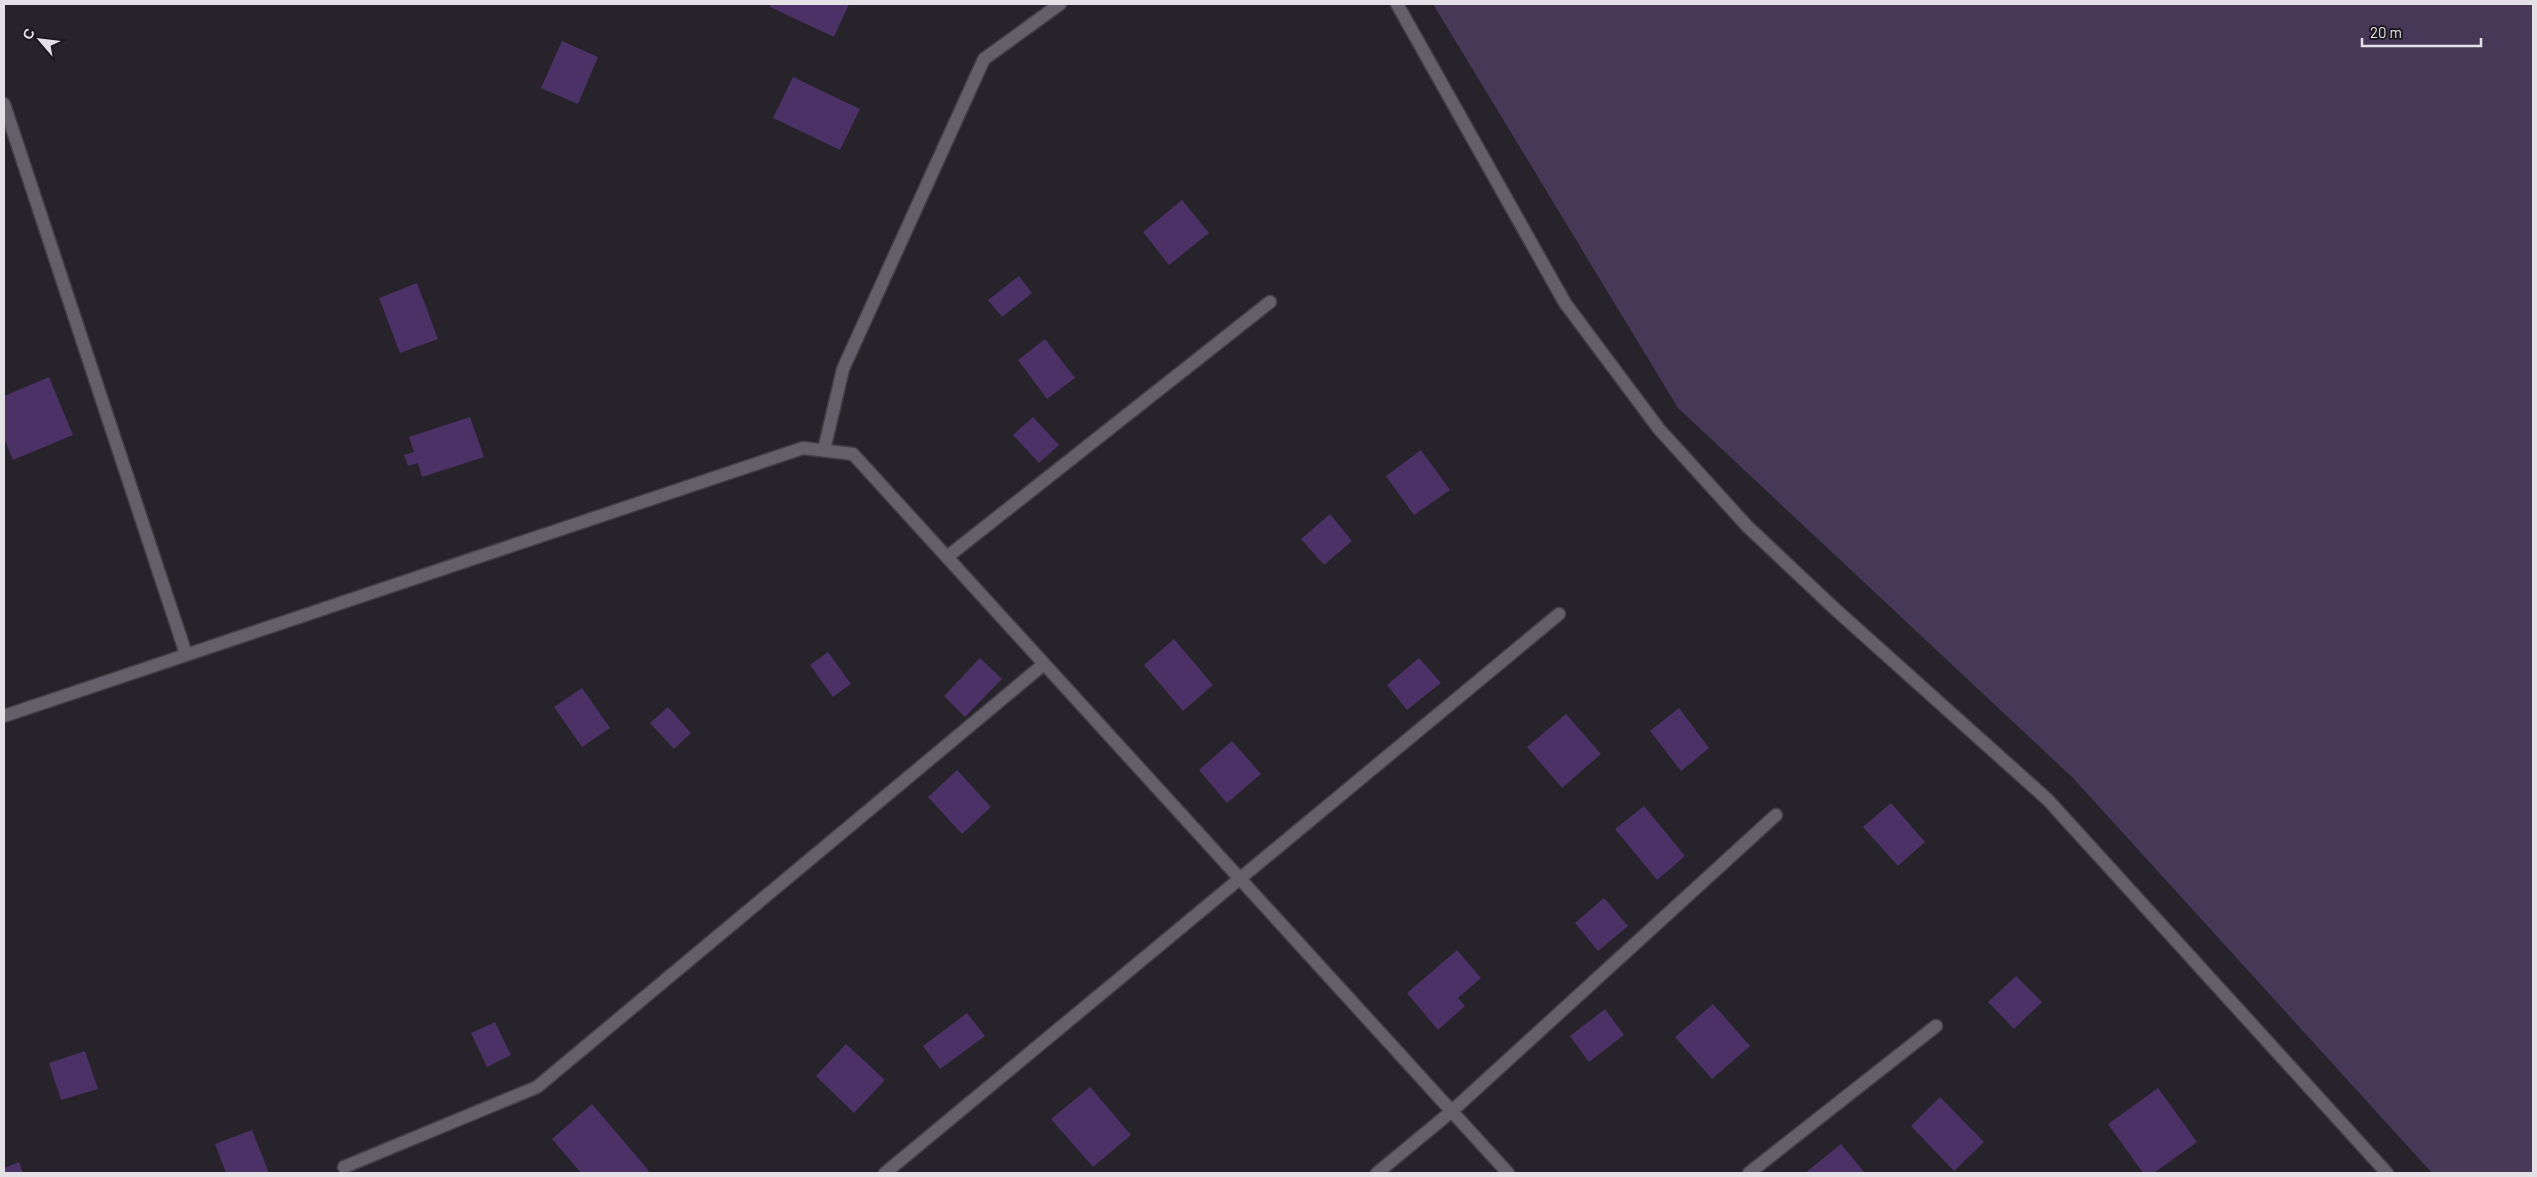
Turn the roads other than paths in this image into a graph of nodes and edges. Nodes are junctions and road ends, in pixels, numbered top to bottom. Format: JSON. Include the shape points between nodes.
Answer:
{"nodes":[{"id":1,"x":1060,"y":4,"type":"edge"},
{"id":2,"x":1397,"y":4,"type":"edge"},
{"id":3,"x":4,"y":104,"type":"edge"},
{"id":4,"x":1270,"y":302,"type":"dead end"},
{"id":5,"x":824,"y":450,"type":"junction"},
{"id":6,"x":947,"y":557,"type":"junction"},
{"id":7,"x":1559,"y":614,"type":"dead end"},
{"id":8,"x":186,"y":654,"type":"junction"},
{"id":9,"x":1044,"y":664,"type":"junction"},
{"id":10,"x":4,"y":716,"type":"edge"},
{"id":11,"x":1776,"y":815,"type":"dead end"},
{"id":12,"x":1239,"y":878,"type":"junction"},
{"id":13,"x":1936,"y":1026,"type":"dead end"},
{"id":14,"x":1452,"y":1112,"type":"junction"},
{"id":15,"x":344,"y":1167,"type":"dead end"},
{"id":16,"x":885,"y":1173,"type":"edge"},
{"id":17,"x":1377,"y":1173,"type":"edge"},
{"id":18,"x":1508,"y":1173,"type":"edge"},
{"id":19,"x":1749,"y":1173,"type":"edge"},
{"id":20,"x":2387,"y":1173,"type":"edge"}],
"edges":[{"from":1,"to":5,"type":"street","via":[[984,59],[843,369]]},
{"from":2,"to":20,"type":"street","via":[[1565,303],[1659,429],[1747,526],[2048,800]]},
{"from":3,"to":8,"type":"street"},
{"from":4,"to":6,"type":"street"},
{"from":5,"to":6,"type":"street","via":[[853,454]]},
{"from":5,"to":8,"type":"street","via":[[803,448]]},
{"from":6,"to":9,"type":"street"},
{"from":7,"to":12,"type":"street"},
{"from":8,"to":10,"type":"street"},
{"from":9,"to":12,"type":"street"},
{"from":9,"to":15,"type":"street","via":[[537,1087]]},
{"from":11,"to":14,"type":"street"},
{"from":12,"to":14,"type":"street"},
{"from":12,"to":16,"type":"street"},
{"from":13,"to":19,"type":"street"},
{"from":14,"to":17,"type":"street"},
{"from":14,"to":18,"type":"street"}]}
